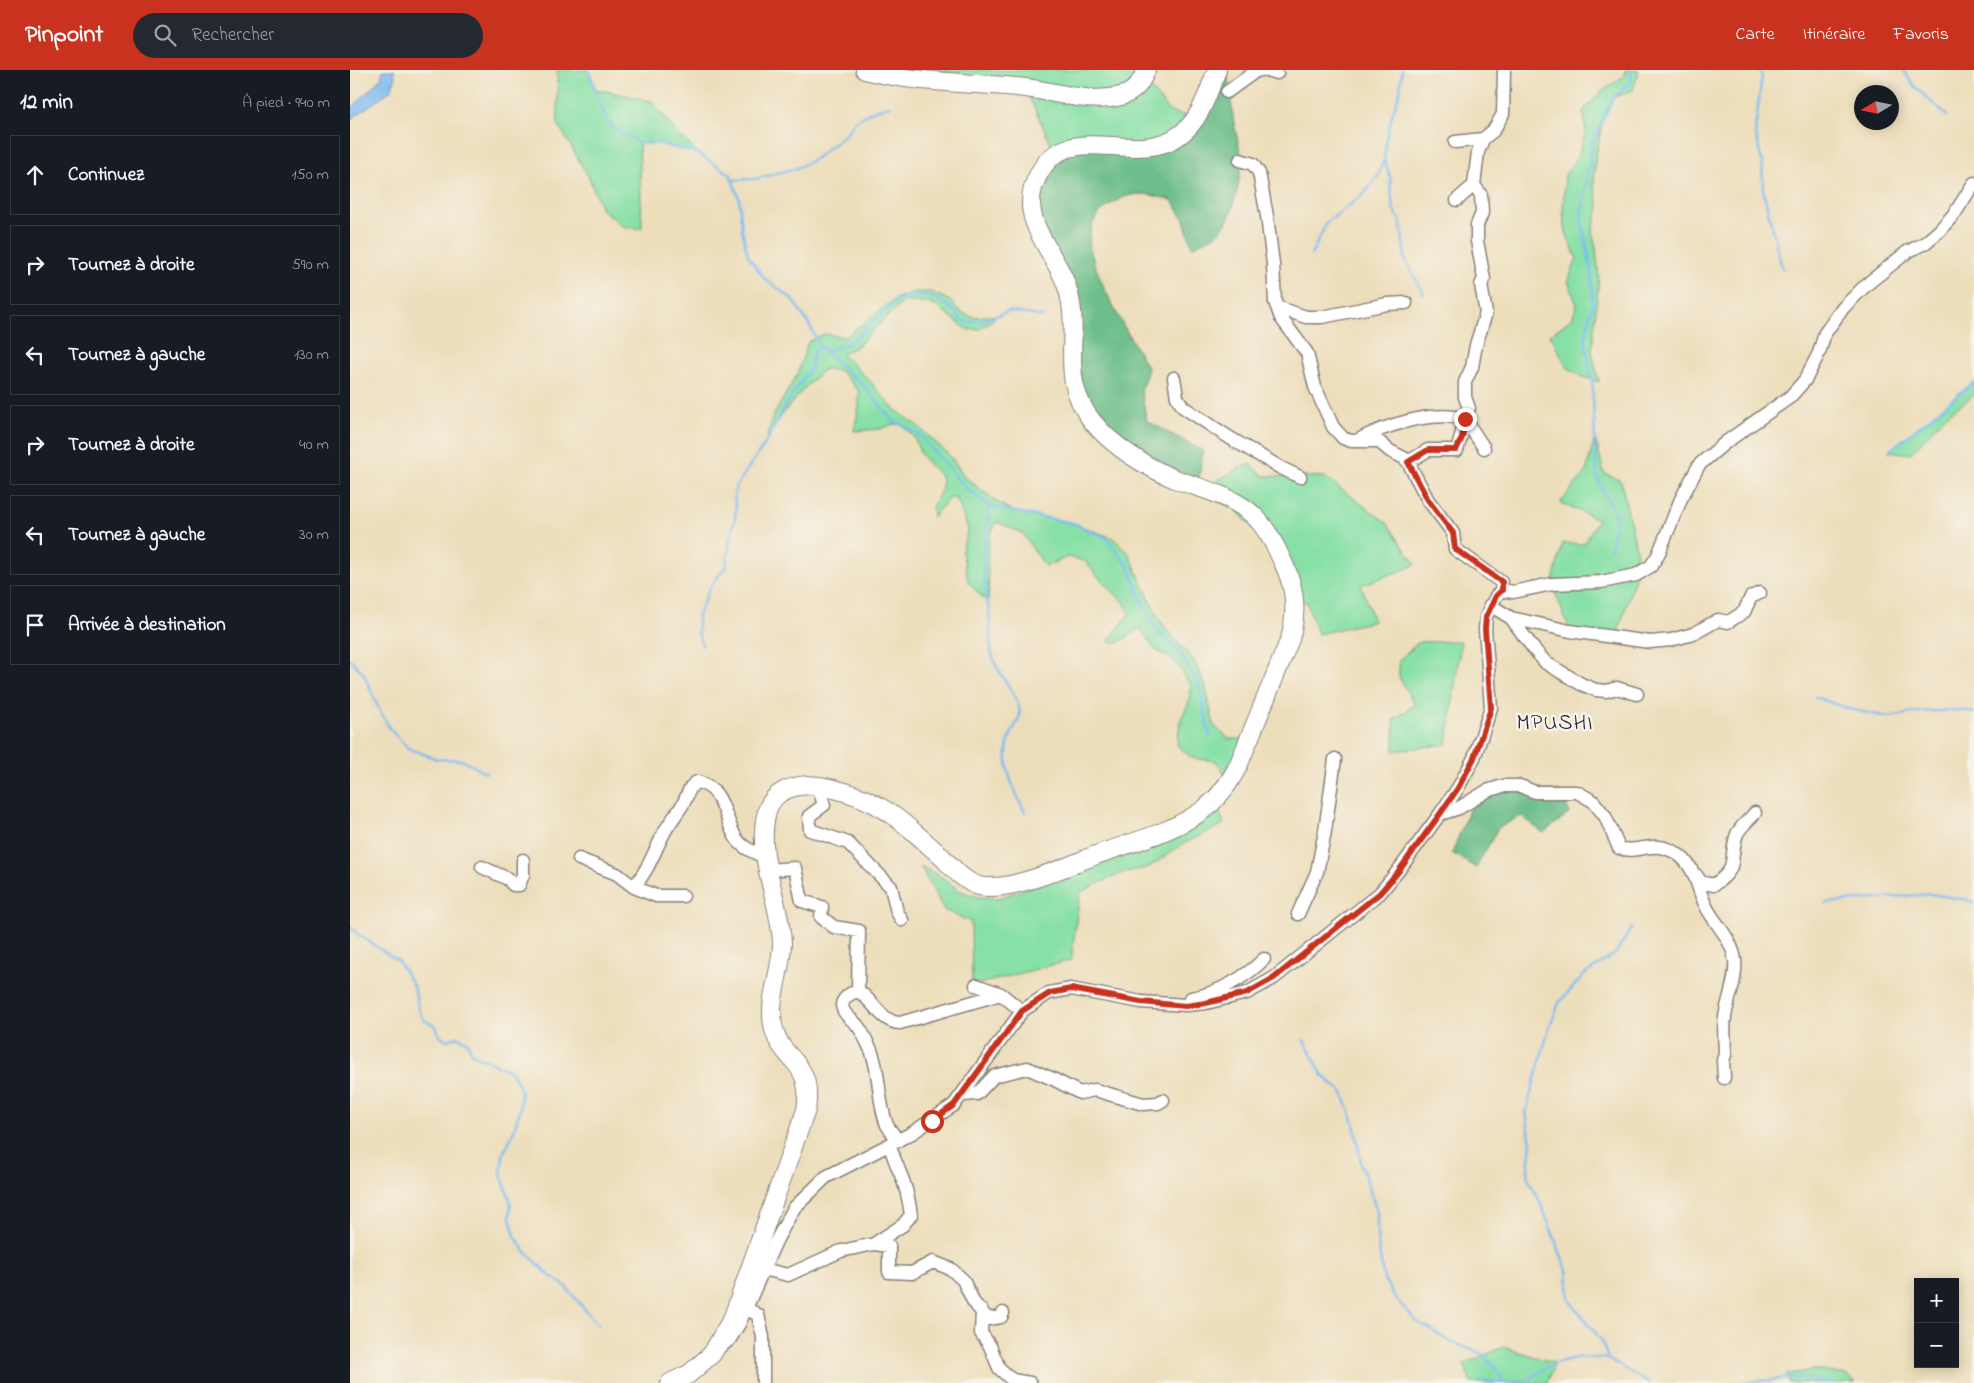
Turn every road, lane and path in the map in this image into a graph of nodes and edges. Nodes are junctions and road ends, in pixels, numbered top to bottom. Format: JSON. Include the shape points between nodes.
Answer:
{"nodes":[{"id":1,"x":865,"y":70,"type":"edge"},
{"id":2,"x":1146,"y":70,"type":"edge"},
{"id":3,"x":1217,"y":70,"type":"edge"},
{"id":4,"x":1261,"y":70,"type":"edge"},
{"id":5,"x":1504,"y":70,"type":"edge"},
{"id":6,"x":1227,"y":92,"type":"dead end"},
{"id":7,"x":1483,"y":140,"type":"junction"},
{"id":8,"x":1455,"y":142,"type":"dead end"},
{"id":9,"x":1240,"y":160,"type":"dead end"},
{"id":10,"x":1974,"y":183,"type":"edge"},
{"id":11,"x":1474,"y":185,"type":"junction"},
{"id":12,"x":1457,"y":200,"type":"dead end"},
{"id":13,"x":1406,"y":303,"type":"dead end"},
{"id":14,"x":1277,"y":307,"type":"junction"},
{"id":15,"x":1174,"y":378,"type":"dead end"},
{"id":16,"x":1465,"y":419,"type":"junction"},
{"id":17,"x":1356,"y":442,"type":"junction"},
{"id":18,"x":1484,"y":448,"type":"dead end"},
{"id":19,"x":1408,"y":462,"type":"junction"},
{"id":20,"x":1300,"y":477,"type":"dead end"},
{"id":21,"x":1502,"y":590,"type":"junction"},
{"id":22,"x":1760,"y":593,"type":"dead end"},
{"id":23,"x":1490,"y":605,"type":"junction"},
{"id":24,"x":1511,"y":618,"type":"junction"},
{"id":25,"x":1636,"y":694,"type":"dead end"},
{"id":26,"x":1335,"y":759,"type":"dead end"},
{"id":27,"x":818,"y":786,"type":"junction"},
{"id":28,"x":1755,"y":813,"type":"dead end"},
{"id":29,"x":1440,"y":814,"type":"junction"},
{"id":30,"x":579,"y":859,"type":"dead end"},
{"id":31,"x":523,"y":860,"type":"dead end"},
{"id":32,"x":766,"y":864,"type":"junction"},
{"id":33,"x":482,"y":867,"type":"dead end"},
{"id":34,"x":1696,"y":875,"type":"junction"},
{"id":35,"x":634,"y":887,"type":"junction"},
{"id":36,"x":683,"y":896,"type":"dead end"},
{"id":37,"x":1298,"y":914,"type":"dead end"},
{"id":38,"x":902,"y":920,"type":"dead end"},
{"id":39,"x":1264,"y":959,"type":"dead end"},
{"id":40,"x":976,"y":985,"type":"dead end"},
{"id":41,"x":858,"y":991,"type":"junction"},
{"id":42,"x":1001,"y":994,"type":"junction"},
{"id":43,"x":1162,"y":1002,"type":"junction"},
{"id":44,"x":1022,"y":1011,"type":"junction"},
{"id":45,"x":1724,"y":1078,"type":"dead end"},
{"id":46,"x":962,"y":1095,"type":"junction"},
{"id":47,"x":1163,"y":1100,"type":"dead end"},
{"id":48,"x":894,"y":1143,"type":"junction"},
{"id":49,"x":874,"y":1244,"type":"junction"},
{"id":50,"x":763,"y":1269,"type":"junction"},
{"id":51,"x":746,"y":1308,"type":"junction"},
{"id":52,"x":982,"y":1312,"type":"junction"},
{"id":53,"x":1003,"y":1313,"type":"dead end"},
{"id":54,"x":712,"y":1354,"type":"junction"},
{"id":55,"x":670,"y":1383,"type":"edge"},
{"id":56,"x":763,"y":1383,"type":"edge"},
{"id":57,"x":1030,"y":1383,"type":"edge"}],
"edges":[{"from":1,"to":2,"type":"highway","via":[[904,78],[1008,86],[1094,98],[1119,97],[1132,92]]},
{"from":3,"to":27,"type":"highway","via":[[1204,104],[1183,133],[1171,141],[1142,148],[1093,144],[1072,146],[1049,161],[1041,172],[1033,190],[1031,206],[1038,230],[1069,292],[1073,318],[1072,373],[1077,394],[1091,419],[1111,440],[1159,471],[1215,493],[1249,511],[1270,537],[1290,578],[1295,601],[1290,639],[1232,779],[1211,804],[1172,828],[1012,885],[992,887],[977,885],[963,877],[898,818],[870,800]]},
{"from":4,"to":6,"type":"street"},
{"from":5,"to":7,"type":"street","via":[[1503,114]]},
{"from":7,"to":8,"type":"street"},
{"from":7,"to":11,"type":"street","via":[[1478,152]]},
{"from":9,"to":14,"type":"street","via":[[1254,164],[1259,173],[1268,216]]},
{"from":10,"to":21,"type":"street","via":[[1939,231],[1907,252],[1843,308],[1825,333],[1805,380],[1790,397],[1699,465],[1651,566],[1636,575],[1601,582],[1552,584],[1513,592]]},
{"from":11,"to":12,"type":"street"},
{"from":11,"to":16,"type":"street","via":[[1481,195],[1482,213],[1477,225],[1477,241],[1486,314],[1465,382],[1469,408]]},
{"from":13,"to":14,"type":"street","via":[[1306,317]]},
{"from":14,"to":17,"type":"street","via":[[1291,334],[1307,353],[1315,387],[1333,427],[1343,438]]},
{"from":15,"to":20,"type":"street","via":[[1177,397],[1184,407],[1230,438]]},
{"from":16,"to":17,"type":"street","via":[[1447,416],[1420,419],[1374,431]]},
{"from":16,"to":18,"type":"street"},
{"from":16,"to":19,"type":"street","via":[[1456,450],[1428,450]]},
{"from":17,"to":19,"type":"street","via":[[1378,440]]},
{"from":19,"to":21,"type":"street","via":[[1428,500],[1453,533],[1455,549],[1502,582]]},
{"from":21,"to":23,"type":"street"},
{"from":22,"to":24,"type":"street","via":[[1750,597],[1744,612],[1728,622],[1718,620],[1693,634],[1671,640],[1650,642],[1570,631]]},
{"from":23,"to":24,"type":"street"},
{"from":23,"to":29,"type":"street","via":[[1485,629],[1491,708],[1474,758]]},
{"from":24,"to":25,"type":"street","via":[[1546,663],[1596,690],[1616,688]]},
{"from":26,"to":37,"type":"street","via":[[1316,872]]},
{"from":27,"to":32,"type":"highway","via":[[788,788],[772,800],[765,824]]},
{"from":27,"to":38,"type":"street","via":[[824,805],[809,816],[810,830],[848,842],[891,887]]},
{"from":28,"to":34,"type":"street","via":[[1738,833],[1734,857],[1723,879],[1713,885],[1701,882]]},
{"from":29,"to":34,"type":"street","via":[[1459,808],[1487,790],[1503,786],[1520,786],[1535,792],[1577,792],[1593,801],[1605,816],[1619,848],[1628,851],[1653,846],[1668,849],[1684,860]]},
{"from":29,"to":43,"type":"street","via":[[1380,893],[1274,978],[1247,993],[1206,1003],[1186,1006]]},
{"from":30,"to":35,"type":"street","via":[[617,874]]},
{"from":31,"to":33,"type":"street","via":[[523,875],[518,885]]},
{"from":32,"to":35,"type":"street","via":[[736,839],[716,794],[707,785],[697,782],[689,790],[664,832],[650,865]]},
{"from":32,"to":41,"type":"street","via":[[795,868],[802,901],[822,906],[821,917],[834,927],[859,931]]},
{"from":32,"to":54,"type":"highway","via":[[782,943],[772,1008],[773,1024],[784,1048],[802,1070],[808,1094],[806,1110],[745,1285]]},
{"from":34,"to":45,"type":"street","via":[[1708,909],[1727,939],[1735,960],[1734,980],[1724,1022]]},
{"from":35,"to":36,"type":"street","via":[[656,896]]},
{"from":39,"to":43,"type":"street","via":[[1251,972],[1203,996]]},
{"from":40,"to":42,"type":"street"},
{"from":41,"to":42,"type":"street","via":[[893,1023]]},
{"from":41,"to":48,"type":"street","via":[[846,998],[842,1009],[858,1026],[871,1052],[882,1106]]},
{"from":42,"to":44,"type":"street"},
{"from":43,"to":44,"type":"street","via":[[1141,1002],[1071,989],[1050,993]]},
{"from":44,"to":46,"type":"street"},
{"from":46,"to":47,"type":"street","via":[[977,1094],[994,1076],[1027,1068],[1080,1093],[1095,1090],[1143,1104]]},
{"from":46,"to":48,"type":"street","via":[[932,1121]]},
{"from":48,"to":49,"type":"street","via":[[892,1157],[909,1200],[911,1215],[903,1225]]},
{"from":48,"to":50,"type":"street","via":[[826,1177],[794,1208]]},
{"from":49,"to":50,"type":"street","via":[[841,1251],[788,1275]]},
{"from":49,"to":52,"type":"street","via":[[889,1246],[889,1272],[912,1273],[934,1262],[951,1269],[963,1280]]},
{"from":50,"to":51,"type":"street"},
{"from":51,"to":54,"type":"street","via":[[730,1339]]},
{"from":51,"to":56,"type":"street","via":[[758,1315],[763,1336]]},
{"from":52,"to":53,"type":"street","via":[[988,1319],[1001,1317]]},
{"from":52,"to":57,"type":"street","via":[[981,1333],[999,1368],[1012,1380]]},
{"from":54,"to":55,"type":"highway","via":[[689,1374]]}]}
